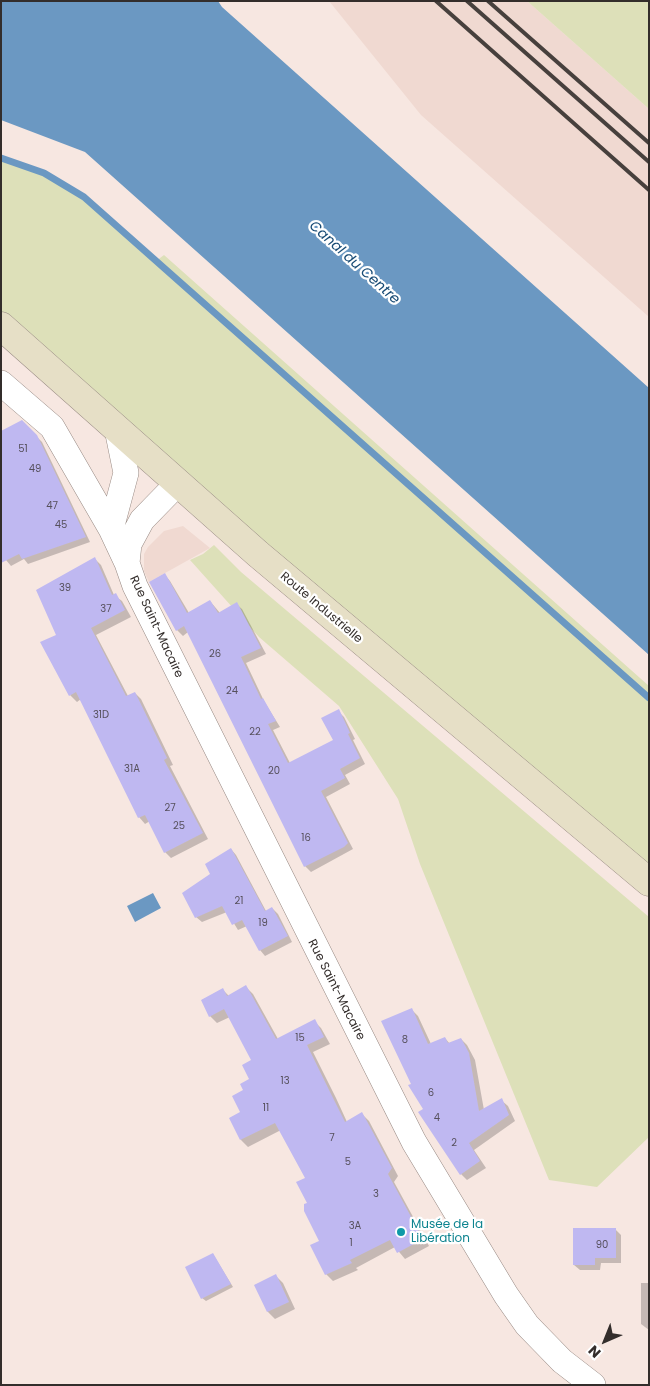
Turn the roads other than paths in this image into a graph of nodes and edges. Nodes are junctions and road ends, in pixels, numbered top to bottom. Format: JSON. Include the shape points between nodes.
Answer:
{"nodes":[{"id":1,"x":1,"y":326,"type":"edge"},
{"id":2,"x":1,"y":383,"type":"edge"},
{"id":3,"x":117,"y":429,"type":"junction"},
{"id":4,"x":178,"y":483,"type":"junction"},
{"id":5,"x":111,"y":529,"type":"junction"},
{"id":6,"x":127,"y":563,"type":"junction"},
{"id":7,"x":649,"y":882,"type":"edge"},
{"id":8,"x":593,"y":1385,"type":"edge"}],
"edges":[{"from":1,"to":3,"type":"main road","name":"Route Industrielle"},
{"from":2,"to":5,"type":"street","name":"Rue Saint-Macaire","via":[[52,428]]},
{"from":3,"to":4,"type":"main road","name":"Route Industrielle"},
{"from":3,"to":5,"type":"street","via":[[126,473]]},
{"from":4,"to":6,"type":"street","name":"Rue Saint-Macaire","via":[[142,520],[129,544]]},
{"from":4,"to":7,"type":"main road","name":"Route Industrielle","via":[[410,684]]},
{"from":5,"to":6,"type":"street","name":"Rue Saint-Macaire"},
{"from":6,"to":8,"type":"street","name":"Rue Saint-Macaire","via":[[139,595],[414,1142],[527,1325],[562,1362]]}]}
